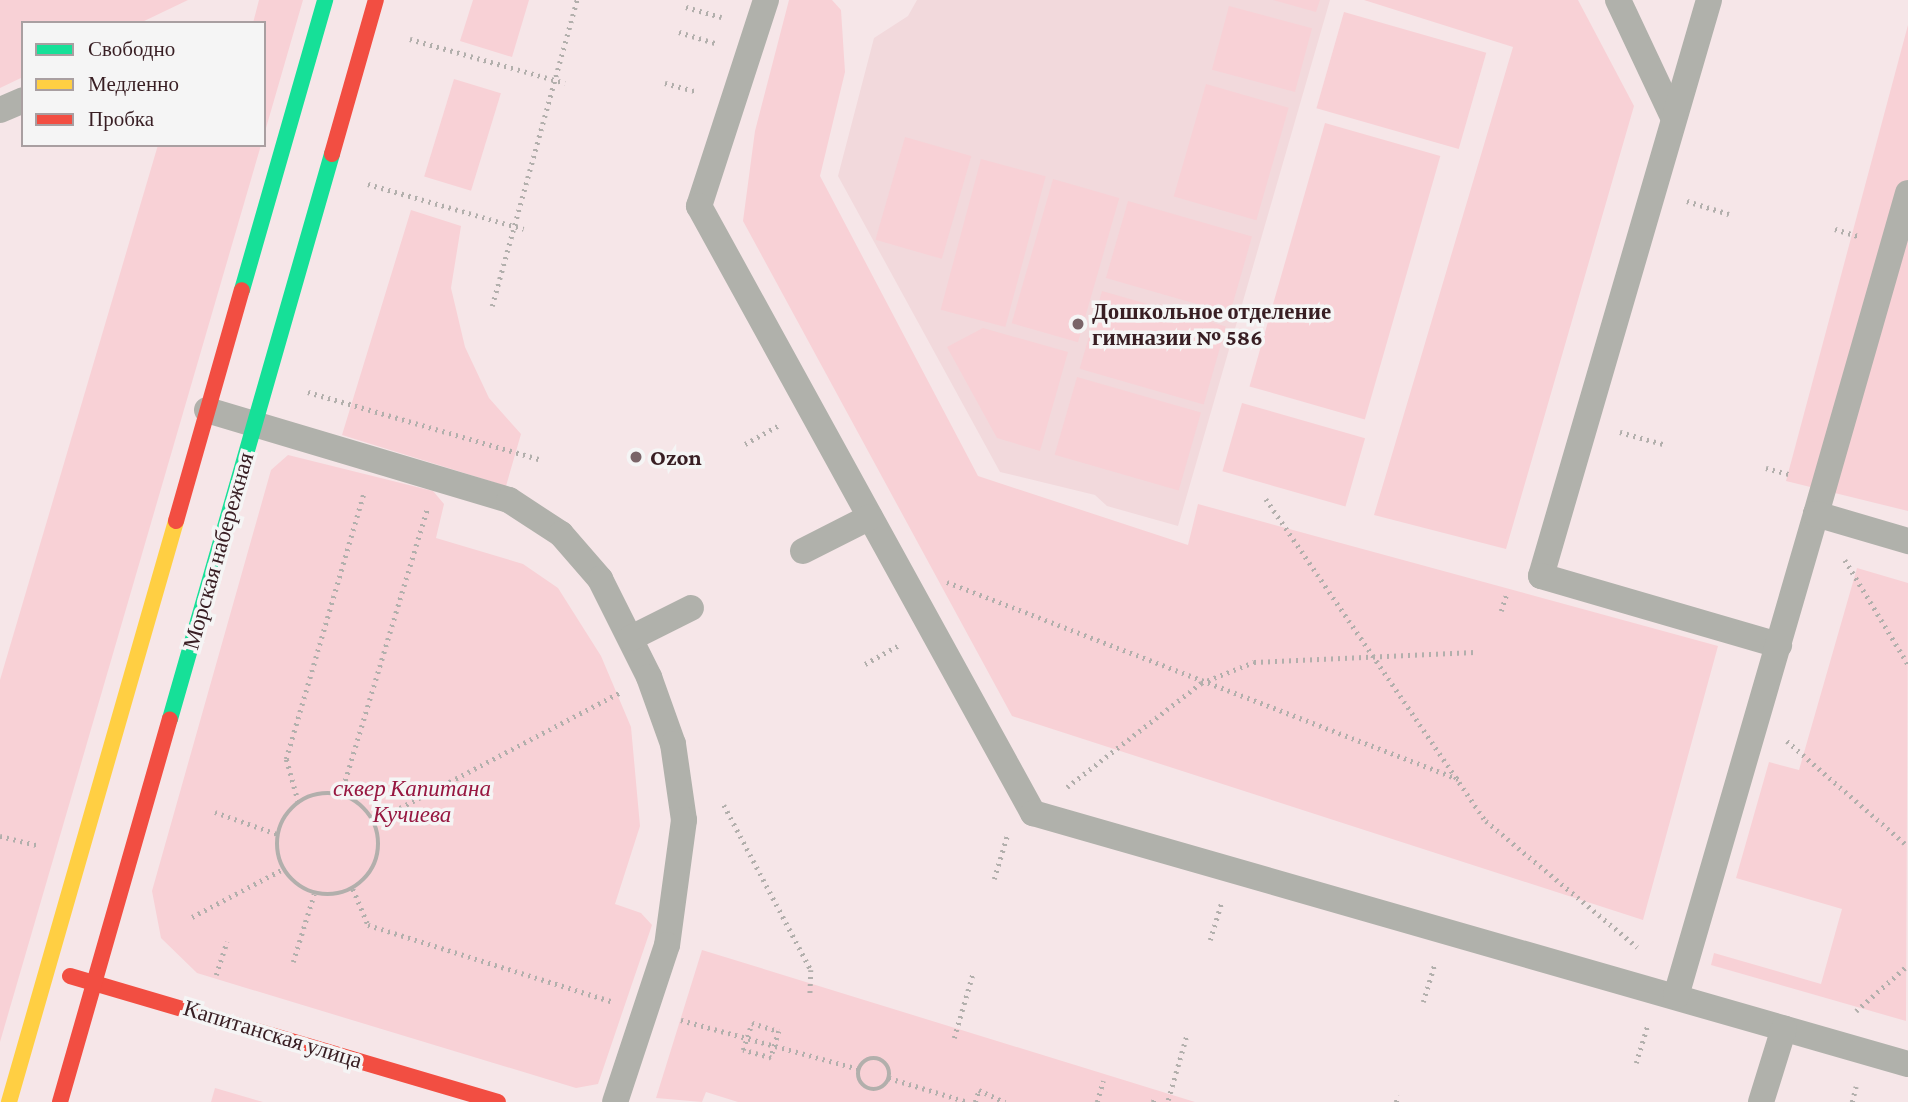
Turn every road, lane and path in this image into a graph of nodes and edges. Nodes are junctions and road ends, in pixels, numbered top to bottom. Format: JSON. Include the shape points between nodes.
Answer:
{"nodes":[{"id":1,"x":325,"y":0,"type":"edge"},
{"id":2,"x":376,"y":0,"type":"edge"},
{"id":3,"x":577,"y":0,"type":"edge"},
{"id":4,"x":766,"y":0,"type":"edge"},
{"id":5,"x":1618,"y":0,"type":"edge"},
{"id":6,"x":1709,"y":0,"type":"edge"},
{"id":7,"x":409,"y":38,"type":"dead end"},
{"id":8,"x":555,"y":80,"type":"junction"},
{"id":9,"x":565,"y":83,"type":"dead end"},
{"id":10,"x":21,"y":101,"type":"edge"},
{"id":11,"x":0,"y":110,"type":"edge"},
{"id":12,"x":1672,"y":115,"type":"junction"},
{"id":13,"x":275,"y":132,"type":"edge"},
{"id":14,"x":367,"y":184,"type":"dead end"},
{"id":15,"x":1908,"y":193,"type":"edge"},
{"id":16,"x":515,"y":226,"type":"junction"},
{"id":17,"x":524,"y":229,"type":"dead end"},
{"id":18,"x":492,"y":306,"type":"dead end"},
{"id":19,"x":305,"y":391,"type":"dead end"},
{"id":20,"x":207,"y":410,"type":"junction"},
{"id":21,"x":1585,"y":422,"type":"junction"},
{"id":22,"x":254,"y":423,"type":"junction"},
{"id":23,"x":1663,"y":444,"type":"dead end"},
{"id":24,"x":539,"y":459,"type":"dead end"},
{"id":25,"x":367,"y":481,"type":"dead end"},
{"id":26,"x":1266,"y":499,"type":"dead end"},
{"id":27,"x":430,"y":500,"type":"dead end"},
{"id":28,"x":1816,"y":514,"type":"junction"},
{"id":29,"x":870,"y":517,"type":"junction"},
{"id":30,"x":1908,"y":541,"type":"edge"},
{"id":31,"x":803,"y":551,"type":"dead end"},
{"id":32,"x":894,"y":561,"type":"junction"},
{"id":33,"x":691,"y":608,"type":"dead end"},
{"id":34,"x":631,"y":638,"type":"junction"},
{"id":35,"x":1779,"y":645,"type":"junction"},
{"id":36,"x":1475,"y":652,"type":"dead end"},
{"id":37,"x":1373,"y":654,"type":"junction"},
{"id":38,"x":1908,"y":664,"type":"edge"},
{"id":39,"x":649,"y":677,"type":"junction"},
{"id":40,"x":1201,"y":682,"type":"junction"},
{"id":41,"x":1758,"y":716,"type":"junction"},
{"id":42,"x":1461,"y":781,"type":"junction"},
{"id":43,"x":341,"y":794,"type":"junction"},
{"id":44,"x":298,"y":802,"type":"junction"},
{"id":45,"x":724,"y":805,"type":"dead end"},
{"id":46,"x":215,"y":813,"type":"dead end"},
{"id":47,"x":1033,"y":813,"type":"junction"},
{"id":48,"x":375,"y":821,"type":"junction"},
{"id":49,"x":1008,"y":832,"type":"dead end"},
{"id":50,"x":277,"y":834,"type":"junction"},
{"id":51,"x":1908,"y":846,"type":"edge"},
{"id":52,"x":283,"y":869,"type":"junction"},
{"id":53,"x":994,"y":879,"type":"dead end"},
{"id":54,"x":353,"y":889,"type":"junction"},
{"id":55,"x":314,"y":894,"type":"junction"},
{"id":56,"x":192,"y":917,"type":"dead end"},
{"id":57,"x":227,"y":942,"type":"dead end"},
{"id":58,"x":293,"y":962,"type":"dead end"},
{"id":59,"x":1908,"y":965,"type":"edge"},
{"id":60,"x":47,"y":969,"type":"junction"},
{"id":61,"x":972,"y":973,"type":"dead end"},
{"id":62,"x":216,"y":976,"type":"dead end"},
{"id":63,"x":94,"y":982,"type":"junction"},
{"id":64,"x":1678,"y":990,"type":"junction"},
{"id":65,"x":810,"y":995,"type":"dead end"},
{"id":66,"x":645,"y":1011,"type":"junction"},
{"id":67,"x":1784,"y":1028,"type":"junction"},
{"id":68,"x":1187,"y":1034,"type":"dead end"},
{"id":69,"x":747,"y":1037,"type":"junction"},
{"id":70,"x":954,"y":1038,"type":"dead end"},
{"id":71,"x":1824,"y":1040,"type":"junction"},
{"id":72,"x":775,"y":1045,"type":"junction"},
{"id":73,"x":1908,"y":1065,"type":"edge"},
{"id":74,"x":859,"y":1069,"type":"junction"},
{"id":75,"x":888,"y":1078,"type":"junction"},
{"id":76,"x":1103,"y":1081,"type":"dead end"},
{"id":77,"x":1398,"y":1095,"type":"dead end"},
{"id":78,"x":1168,"y":1100,"type":"dead end"},
{"id":79,"x":9,"y":1102,"type":"edge"},
{"id":80,"x":60,"y":1102,"type":"edge"},
{"id":81,"x":498,"y":1102,"type":"edge"},
{"id":82,"x":615,"y":1102,"type":"edge"},
{"id":83,"x":968,"y":1102,"type":"edge"},
{"id":84,"x":975,"y":1102,"type":"edge"},
{"id":85,"x":1005,"y":1102,"type":"edge"},
{"id":86,"x":1097,"y":1102,"type":"edge"},
{"id":87,"x":1396,"y":1102,"type":"edge"},
{"id":88,"x":1761,"y":1102,"type":"edge"}],
"edges":[{"from":1,"to":13,"type":"street"},
{"from":2,"to":22,"type":"street","name":"Морская набережная"},
{"from":3,"to":8,"type":"path"},
{"from":4,"to":29,"type":"lane","via":[[699,206]]},
{"from":5,"to":12,"type":"lane"},
{"from":6,"to":12,"type":"lane"},
{"from":7,"to":8,"type":"path"},
{"from":8,"to":9,"type":"path"},
{"from":8,"to":16,"type":"path"},
{"from":10,"to":11,"type":"lane"},
{"from":12,"to":21,"type":"lane"},
{"from":13,"to":20,"type":"street"},
{"from":14,"to":16,"type":"path"},
{"from":15,"to":28,"type":"lane"},
{"from":16,"to":17,"type":"path"},
{"from":16,"to":18,"type":"path"},
{"from":19,"to":24,"type":"path"},
{"from":20,"to":22,"type":"lane"},
{"from":20,"to":60,"type":"street"},
{"from":21,"to":23,"type":"path"},
{"from":21,"to":35,"type":"lane","via":[[1541,576]]},
{"from":22,"to":34,"type":"lane","via":[[509,500],[561,534],[600,579]]},
{"from":22,"to":63,"type":"street","name":"Морская набережная"},
{"from":25,"to":44,"type":"path","via":[[286,759]]},
{"from":26,"to":37,"type":"path"},
{"from":27,"to":43,"type":"path"},
{"from":28,"to":30,"type":"lane"},
{"from":28,"to":35,"type":"lane"},
{"from":28,"to":38,"type":"path"},
{"from":29,"to":31,"type":"lane"},
{"from":29,"to":32,"type":"lane"},
{"from":32,"to":40,"type":"path"},
{"from":32,"to":47,"type":"lane"},
{"from":33,"to":34,"type":"lane"},
{"from":34,"to":39,"type":"lane"},
{"from":35,"to":41,"type":"lane"},
{"from":36,"to":37,"type":"path"},
{"from":37,"to":40,"type":"path","via":[[1254,662]]},
{"from":37,"to":42,"type":"path"},
{"from":39,"to":48,"type":"path"},
{"from":39,"to":66,"type":"lane","via":[[673,744],[684,820],[679,886]]},
{"from":40,"to":42,"type":"path"},
{"from":40,"to":47,"type":"path"},
{"from":41,"to":51,"type":"path"},
{"from":41,"to":64,"type":"lane"},
{"from":42,"to":64,"type":"path","via":[[1486,821]]},
{"from":43,"to":44,"type":"path"},
{"from":43,"to":48,"type":"path"},
{"from":44,"to":50,"type":"path"},
{"from":45,"to":65,"type":"path","via":[[811,970]]},
{"from":46,"to":50,"type":"path"},
{"from":47,"to":64,"type":"lane"},
{"from":48,"to":54,"type":"path","via":[[377,861]]},
{"from":49,"to":53,"type":"path"},
{"from":50,"to":52,"type":"path"},
{"from":52,"to":55,"type":"path"},
{"from":52,"to":56,"type":"path"},
{"from":54,"to":55,"type":"path"},
{"from":54,"to":66,"type":"path","via":[[368,925]]},
{"from":55,"to":58,"type":"path"},
{"from":57,"to":62,"type":"path"},
{"from":59,"to":71,"type":"path"},
{"from":60,"to":63,"type":"street","name":"Капитанская улица"},
{"from":60,"to":79,"type":"street"},
{"from":61,"to":70,"type":"path"},
{"from":63,"to":80,"type":"street","name":"Морская набережная"},
{"from":63,"to":81,"type":"street","name":"Капитанская улица"},
{"from":64,"to":67,"type":"lane"},
{"from":66,"to":69,"type":"path"},
{"from":66,"to":82,"type":"lane"},
{"from":67,"to":71,"type":"lane"},
{"from":67,"to":88,"type":"lane"},
{"from":68,"to":78,"type":"path"},
{"from":69,"to":72,"type":"path"},
{"from":69,"to":72,"type":"path","via":[[743,1050],[762,1056],[771,1058]]},
{"from":69,"to":72,"type":"path","via":[[752,1023],[770,1028],[779,1031]]},
{"from":71,"to":73,"type":"lane"},
{"from":72,"to":74,"type":"path"},
{"from":74,"to":75,"type":"path","via":[[869,1058],[881,1060]]},
{"from":74,"to":75,"type":"path","via":[[861,1084],[872,1090]]},
{"from":75,"to":83,"type":"path"},
{"from":76,"to":86,"type":"path"},
{"from":77,"to":87,"type":"path"},
{"from":84,"to":85,"type":"path","via":[[979,1090]]}]}
